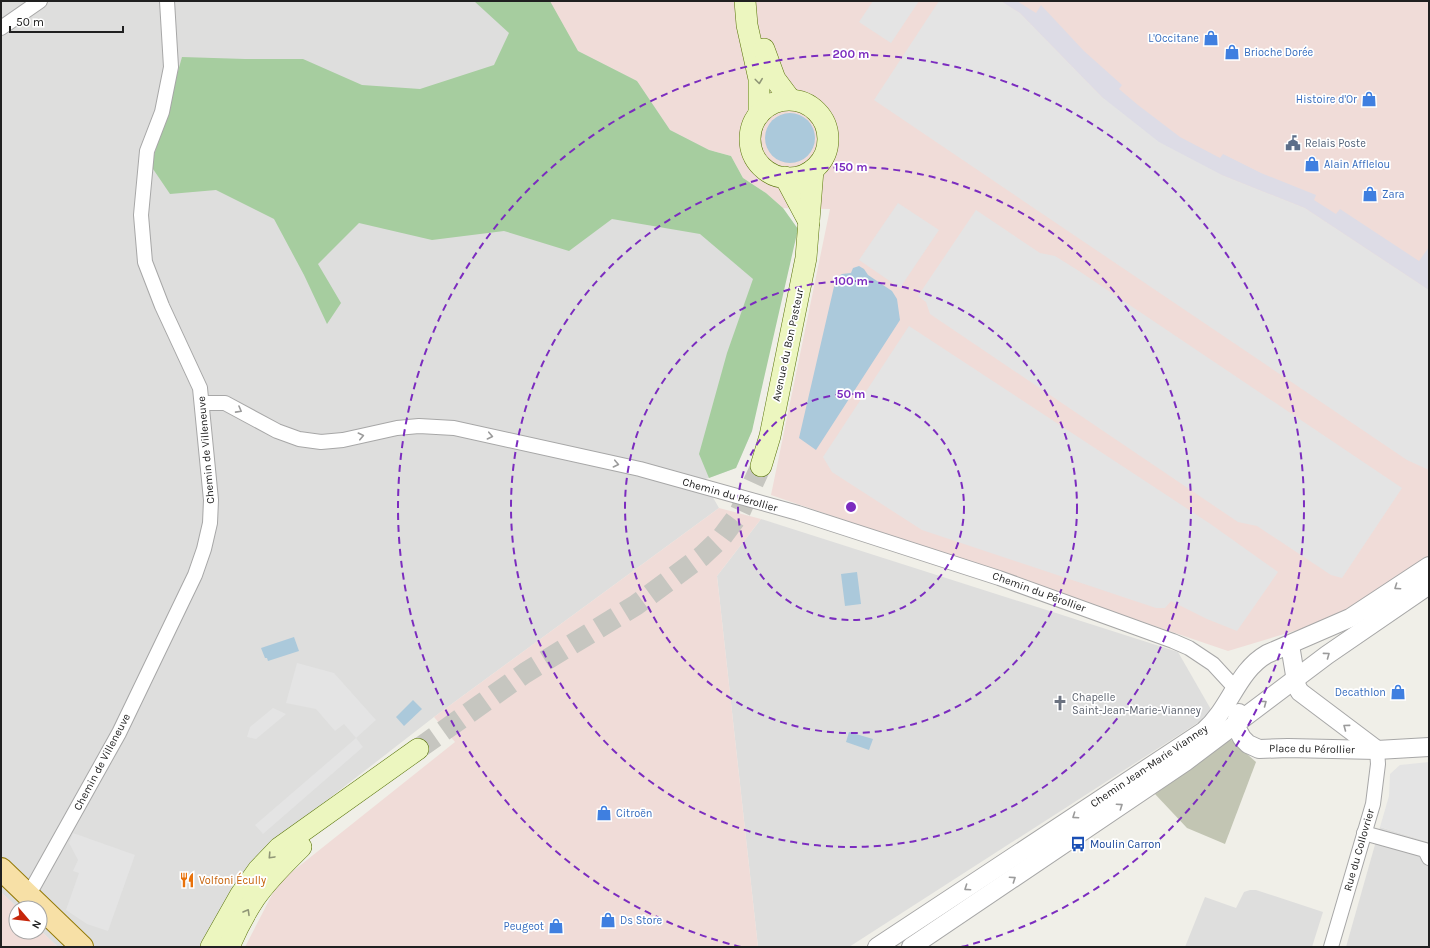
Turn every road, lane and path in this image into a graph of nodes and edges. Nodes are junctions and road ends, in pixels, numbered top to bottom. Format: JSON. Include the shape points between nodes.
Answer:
{"nodes":[{"id":1,"x":40,"y":1,"type":"edge"},
{"id":2,"x":167,"y":1,"type":"edge"},
{"id":3,"x":745,"y":1,"type":"edge"},
{"id":4,"x":756,"y":1,"type":"edge"},
{"id":5,"x":1,"y":28,"type":"edge"},
{"id":6,"x":790,"y":100,"type":"junction"},
{"id":7,"x":759,"y":114,"type":"junction"},
{"id":8,"x":813,"y":170,"type":"junction"},
{"id":9,"x":785,"y":177,"type":"junction"},
{"id":10,"x":809,"y":223,"type":"junction"},
{"id":11,"x":202,"y":403,"type":"junction"},
{"id":12,"x":760,"y":466,"type":"tunnel mouth"},
{"id":13,"x":1429,"y":566,"type":"edge"},
{"id":14,"x":1429,"y":585,"type":"edge"},
{"id":15,"x":1290,"y":645,"type":"junction"},
{"id":16,"x":1296,"y":678,"type":"junction"},
{"id":17,"x":1236,"y":689,"type":"junction"},
{"id":18,"x":1235,"y":725,"type":"junction"},
{"id":19,"x":1429,"y":748,"type":"edge"},
{"id":20,"x":418,"y":749,"type":"tunnel mouth"},
{"id":21,"x":1377,"y":750,"type":"junction"},
{"id":22,"x":348,"y":800,"type":"junction"},
{"id":23,"x":1364,"y":833,"type":"junction"},
{"id":24,"x":1429,"y":858,"type":"edge"},
{"id":25,"x":1,"y":869,"type":"edge"},
{"id":26,"x":28,"y":896,"type":"junction"},
{"id":27,"x":82,"y":947,"type":"edge"},
{"id":28,"x":212,"y":947,"type":"edge"},
{"id":29,"x":229,"y":947,"type":"edge"},
{"id":30,"x":878,"y":947,"type":"edge"},
{"id":31,"x":911,"y":947,"type":"edge"},
{"id":32,"x":1331,"y":947,"type":"edge"}],
"edges":[{"from":1,"to":5,"type":"street"},
{"from":2,"to":11,"type":"street","name":"Chemin de Villeneuve","via":[[171,67],[162,112],[147,151],[141,215],[145,262],[162,306],[200,388]]},
{"from":3,"to":7,"type":"main road","one_way":true,"via":[[747,25],[759,79]]},
{"from":4,"to":6,"type":"main road","via":[[763,46],[769,64],[775,79]]},
{"from":6,"to":7,"type":"main road","name":"Avenue du Bon Pasteur","via":[[778,101]]},
{"from":6,"to":8,"type":"main road","name":"Avenue du Bon Pasteur","via":[[813,107],[826,127],[827,147],[819,164]]},
{"from":7,"to":9,"type":"main road","via":[[751,131],[752,151],[765,169],[774,175]]},
{"from":8,"to":9,"type":"main road","via":[[804,175]]},
{"from":8,"to":10,"type":"main road","name":"Avenue du Bon Pasteur"},
{"from":9,"to":10,"type":"main road"},
{"from":10,"to":12,"type":"main road","name":"Avenue du Bon Pasteur","via":[[806,258],[770,436]]},
{"from":11,"to":17,"type":"street","name":"Chemin du Pérollier","one_way":true,"via":[[225,403],[298,439],[321,442],[398,428],[454,428],[640,469],[798,514],[999,578],[1173,641],[1213,664]]},
{"from":11,"to":26,"type":"street","name":"Chemin de Villeneuve","via":[[211,500],[210,523],[195,575],[119,733]]},
{"from":13,"to":15,"type":"street","name":"Chemin Jean-Marie Vianney","one_way":true,"via":[[1350,618]]},
{"from":16,"to":14,"type":"street","name":"Chemin Jean-Marie Vianney","one_way":true},
{"from":15,"to":16,"type":"street"},
{"from":15,"to":17,"type":"street","name":"Chemin Jean-Marie Vianney","via":[[1258,660],[1247,671]]},
{"from":18,"to":16,"type":"street","name":"Chemin Jean-Marie Vianney","one_way":true},
{"from":21,"to":16,"type":"street","one_way":true,"via":[[1300,692]]},
{"from":17,"to":18,"type":"street","via":[[1239,714]]},
{"from":17,"to":30,"type":"street","name":"Chemin Jean-Marie Vianney","one_way":true,"via":[[1220,714],[1204,731]]},
{"from":18,"to":21,"type":"street","name":"Place du Pérollier","via":[[1248,744],[1259,748]]},
{"from":31,"to":18,"type":"street","name":"Chemin Jean-Marie Vianney","one_way":true,"via":[[1179,766]]},
{"from":19,"to":21,"type":"street","name":"Place du Pérollier"},
{"from":20,"to":22,"type":"main road"},
{"from":21,"to":23,"type":"street","name":"Rue du Collovrier","via":[[1378,764],[1373,804]]},
{"from":22,"to":28,"type":"main road","one_way":true,"via":[[279,848],[258,870],[241,894]]},
{"from":29,"to":22,"type":"main road","one_way":true,"via":[[255,898],[285,863]]},
{"from":23,"to":24,"type":"street","via":[[1425,850]]},
{"from":23,"to":32,"type":"street","name":"Rue du Collovrier"},
{"from":25,"to":26,"type":"main road"},
{"from":26,"to":27,"type":"main road"}]}
